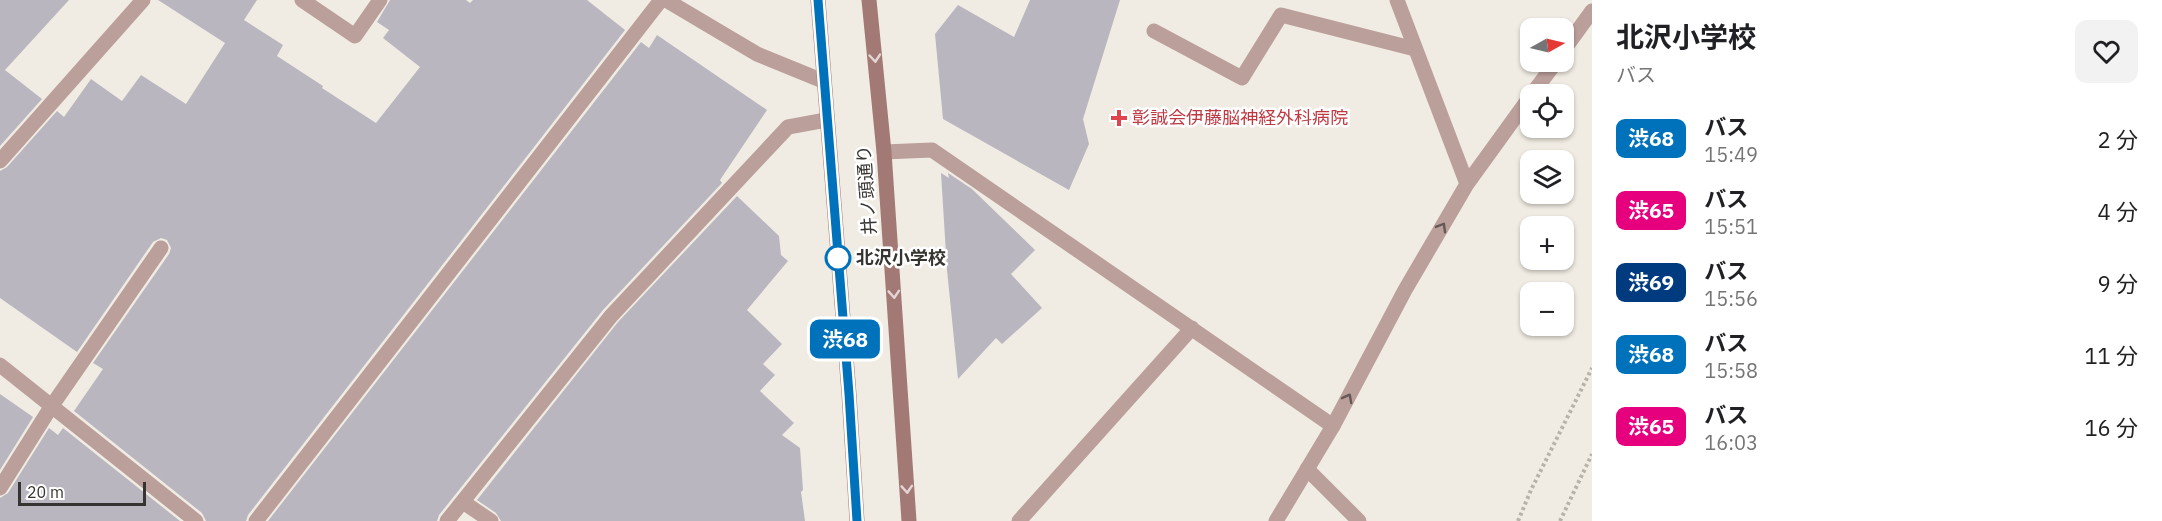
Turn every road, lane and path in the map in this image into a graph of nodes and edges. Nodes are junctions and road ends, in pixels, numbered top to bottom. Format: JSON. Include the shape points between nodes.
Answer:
{"nodes":[{"id":1,"x":143,"y":0,"type":"edge"},
{"id":2,"x":302,"y":0,"type":"edge"},
{"id":3,"x":380,"y":0,"type":"edge"},
{"id":4,"x":661,"y":0,"type":"edge"},
{"id":5,"x":666,"y":0,"type":"edge"},
{"id":6,"x":818,"y":0,"type":"edge"},
{"id":7,"x":870,"y":0,"type":"edge"},
{"id":8,"x":1397,"y":0,"type":"edge"},
{"id":9,"x":1592,"y":11,"type":"edge"},
{"id":10,"x":1154,"y":31,"type":"dead end"},
{"id":11,"x":1574,"y":36,"type":"edge"},
{"id":12,"x":1415,"y":49,"type":"junction"},
{"id":13,"x":823,"y":81,"type":"junction"},
{"id":14,"x":1520,"y":111,"type":"edge"},
{"id":15,"x":826,"y":120,"type":"junction"},
{"id":16,"x":884,"y":152,"type":"junction"},
{"id":17,"x":0,"y":161,"type":"edge"},
{"id":18,"x":1467,"y":184,"type":"junction"},
{"id":19,"x":161,"y":248,"type":"dead end"},
{"id":20,"x":1192,"y":328,"type":"junction"},
{"id":21,"x":0,"y":365,"type":"edge"},
{"id":22,"x":1592,"y":368,"type":"edge"},
{"id":23,"x":51,"y":407,"type":"junction"},
{"id":24,"x":1333,"y":426,"type":"junction"},
{"id":25,"x":1592,"y":454,"type":"edge"},
{"id":26,"x":1307,"y":469,"type":"junction"},
{"id":27,"x":0,"y":488,"type":"edge"},
{"id":28,"x":463,"y":502,"type":"junction"},
{"id":29,"x":196,"y":521,"type":"edge"},
{"id":30,"x":256,"y":521,"type":"edge"},
{"id":31,"x":447,"y":521,"type":"edge"},
{"id":32,"x":491,"y":521,"type":"edge"},
{"id":33,"x":857,"y":521,"type":"edge"},
{"id":34,"x":909,"y":521,"type":"edge"},
{"id":35,"x":1019,"y":521,"type":"edge"},
{"id":36,"x":1276,"y":521,"type":"edge"},
{"id":37,"x":1359,"y":521,"type":"edge"},
{"id":38,"x":1518,"y":521,"type":"edge"},
{"id":39,"x":1560,"y":521,"type":"edge"}],
"edges":[{"from":1,"to":17,"type":"street"},
{"from":2,"to":3,"type":"street","via":[[355,36]]},
{"from":4,"to":30,"type":"street"},
{"from":5,"to":13,"type":"street","via":[[757,54]]},
{"from":6,"to":13,"type":"main road","name":"井ノ頭通り"},
{"from":7,"to":16,"type":"main road","name":"井ノ頭通り","one_way":true},
{"from":8,"to":12,"type":"street"},
{"from":9,"to":11,"type":"street"},
{"from":10,"to":12,"type":"street","via":[[1242,78],[1281,15]]},
{"from":12,"to":18,"type":"street"},
{"from":13,"to":15,"type":"main road","name":"井ノ頭通り"},
{"from":14,"to":18,"type":"street"},
{"from":15,"to":28,"type":"street","via":[[788,127],[611,316]]},
{"from":15,"to":33,"type":"main road","name":"井ノ頭通り"},
{"from":16,"to":20,"type":"street","via":[[932,150]]},
{"from":16,"to":34,"type":"main road","name":"井ノ頭通り","one_way":true},
{"from":24,"to":18,"type":"street","one_way":true},
{"from":19,"to":23,"type":"street"},
{"from":20,"to":24,"type":"street"},
{"from":20,"to":35,"type":"street"},
{"from":21,"to":23,"type":"street"},
{"from":22,"to":38,"type":"path"},
{"from":23,"to":27,"type":"street"},
{"from":23,"to":29,"type":"street"},
{"from":24,"to":26,"type":"street"},
{"from":25,"to":39,"type":"path"},
{"from":26,"to":36,"type":"street"},
{"from":26,"to":37,"type":"street"},
{"from":28,"to":31,"type":"street"},
{"from":28,"to":32,"type":"street"}]}
